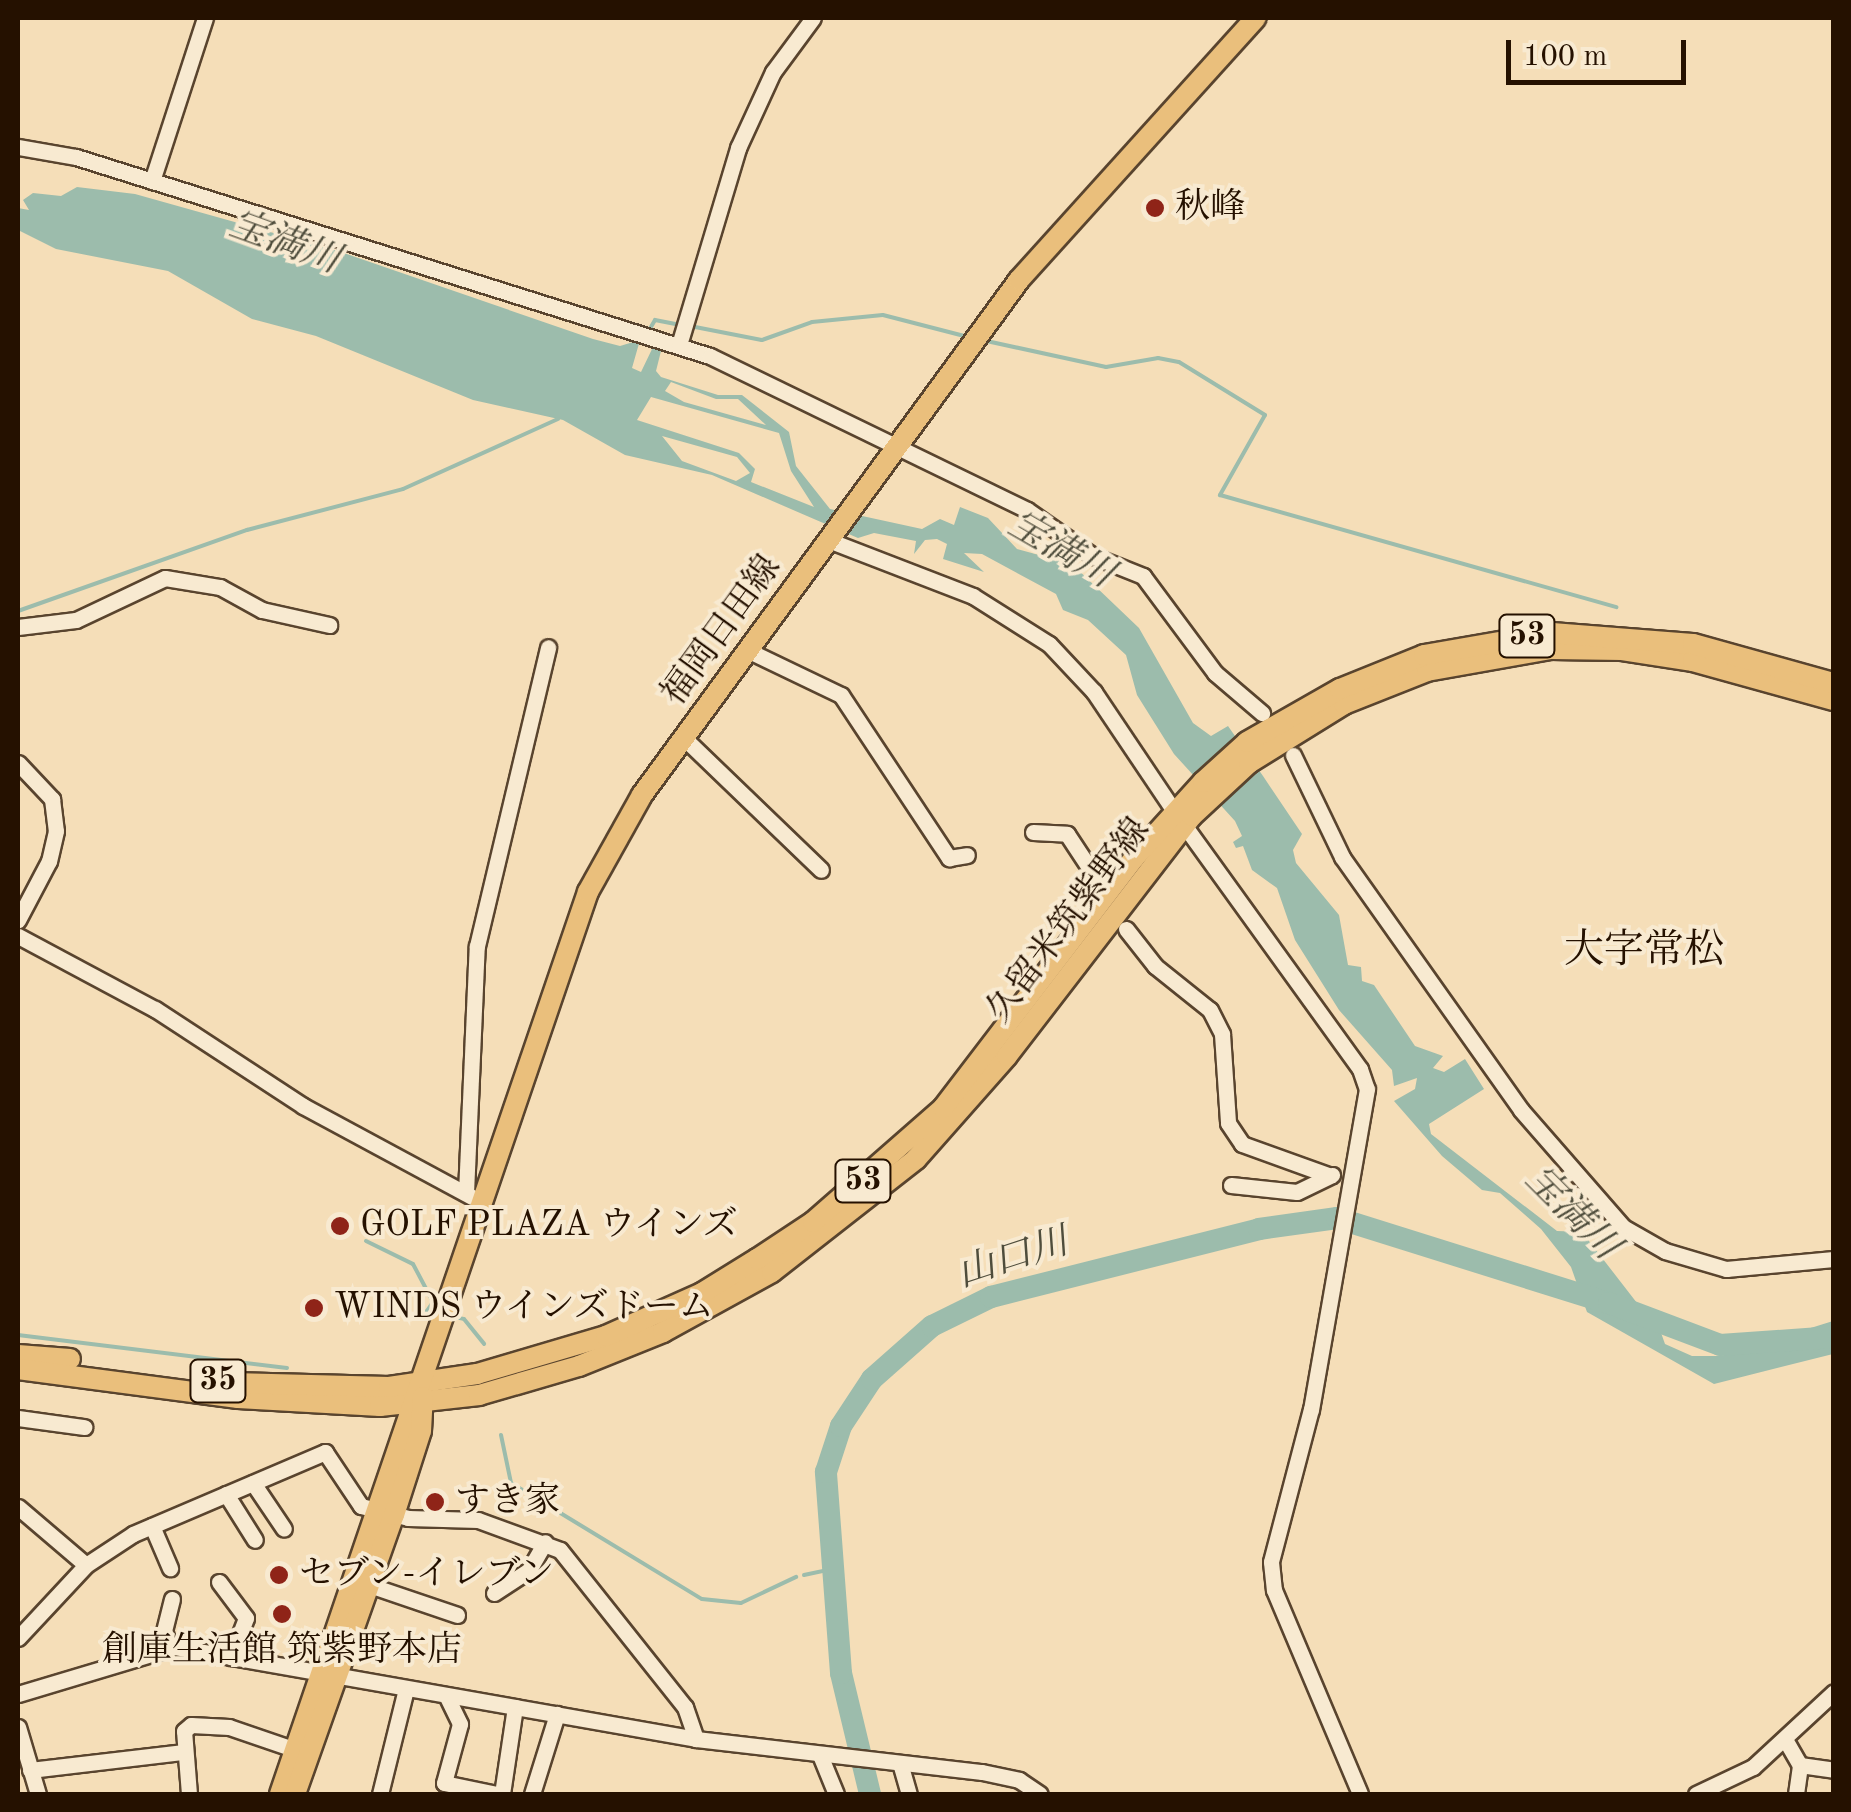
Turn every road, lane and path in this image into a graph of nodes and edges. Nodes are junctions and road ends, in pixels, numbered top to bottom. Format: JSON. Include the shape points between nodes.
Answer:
{"nodes":[{"id":1,"x":205,"y":18,"type":"edge"},
{"id":2,"x":813,"y":18,"type":"edge"},
{"id":3,"x":1256,"y":18,"type":"edge"},
{"id":4,"x":18,"y":147,"type":"edge"},
{"id":5,"x":152,"y":181,"type":"junction"},
{"id":6,"x":680,"y":345,"type":"junction"},
{"id":7,"x":892,"y":453,"type":"junction"},
{"id":8,"x":830,"y":536,"type":"junction"},
{"id":9,"x":329,"y":625,"type":"dead end"},
{"id":10,"x":18,"y":627,"type":"edge"},
{"id":11,"x":548,"y":647,"type":"dead end"},
{"id":12,"x":747,"y":650,"type":"junction"},
{"id":13,"x":1834,"y":682,"type":"edge"},
{"id":14,"x":1834,"y":700,"type":"edge"},
{"id":15,"x":1262,"y":712,"type":"dead end"},
{"id":16,"x":684,"y":738,"type":"junction"},
{"id":17,"x":1293,"y":755,"type":"dead end"},
{"id":18,"x":1244,"y":756,"type":"junction"},
{"id":19,"x":18,"y":763,"type":"edge"},
{"id":20,"x":1183,"y":814,"type":"junction"},
{"id":21,"x":1033,"y":832,"type":"dead end"},
{"id":22,"x":967,"y":855,"type":"dead end"},
{"id":23,"x":821,"y":870,"type":"dead end"},
{"id":24,"x":1098,"y":880,"type":"dead end"},
{"id":25,"x":18,"y":920,"type":"edge"},
{"id":26,"x":1126,"y":929,"type":"dead end"},
{"id":27,"x":18,"y":936,"type":"edge"},
{"id":28,"x":1328,"y":1175,"type":"junction"},
{"id":29,"x":1351,"y":1176,"type":"junction"},
{"id":30,"x":1231,"y":1185,"type":"dead end"},
{"id":31,"x":473,"y":1197,"type":"junction"},
{"id":32,"x":1834,"y":1258,"type":"edge"},
{"id":33,"x":18,"y":1355,"type":"edge"},
{"id":34,"x":18,"y":1369,"type":"edge"},
{"id":35,"x":419,"y":1398,"type":"junction"},
{"id":36,"x":18,"y":1418,"type":"edge"},
{"id":37,"x":84,"y":1427,"type":"dead end"},
{"id":38,"x":253,"y":1482,"type":"junction"},
{"id":39,"x":226,"y":1494,"type":"junction"},
{"id":40,"x":18,"y":1507,"type":"edge"},
{"id":41,"x":386,"y":1514,"type":"junction"},
{"id":42,"x":152,"y":1526,"type":"junction"},
{"id":43,"x":284,"y":1530,"type":"dead end"},
{"id":44,"x":256,"y":1540,"type":"dead end"},
{"id":45,"x":545,"y":1542,"type":"junction"},
{"id":46,"x":86,"y":1566,"type":"junction"},
{"id":47,"x":170,"y":1568,"type":"dead end"},
{"id":48,"x":220,"y":1582,"type":"dead end"},
{"id":49,"x":370,"y":1586,"type":"junction"},
{"id":50,"x":494,"y":1593,"type":"dead end"},
{"id":51,"x":172,"y":1599,"type":"dead end"},
{"id":52,"x":457,"y":1615,"type":"dead end"},
{"id":53,"x":18,"y":1638,"type":"edge"},
{"id":54,"x":170,"y":1648,"type":"junction"},
{"id":55,"x":232,"y":1657,"type":"junction"},
{"id":56,"x":329,"y":1674,"type":"junction"},
{"id":57,"x":406,"y":1689,"type":"junction"},
{"id":58,"x":1834,"y":1692,"type":"edge"},
{"id":59,"x":18,"y":1694,"type":"edge"},
{"id":60,"x":446,"y":1695,"type":"junction"},
{"id":61,"x":515,"y":1707,"type":"junction"},
{"id":62,"x":557,"y":1714,"type":"junction"},
{"id":63,"x":18,"y":1727,"type":"edge"},
{"id":64,"x":696,"y":1739,"type":"junction"},
{"id":65,"x":1786,"y":1741,"type":"junction"},
{"id":66,"x":296,"y":1750,"type":"junction"},
{"id":67,"x":184,"y":1752,"type":"junction"},
{"id":68,"x":824,"y":1755,"type":"junction"},
{"id":69,"x":895,"y":1763,"type":"junction"},
{"id":70,"x":1800,"y":1765,"type":"junction"},
{"id":71,"x":30,"y":1770,"type":"junction"},
{"id":72,"x":1834,"y":1770,"type":"edge"},
{"id":73,"x":441,"y":1789,"type":"edge"},
{"id":74,"x":38,"y":1794,"type":"edge"},
{"id":75,"x":189,"y":1794,"type":"edge"},
{"id":76,"x":280,"y":1794,"type":"edge"},
{"id":77,"x":295,"y":1794,"type":"edge"},
{"id":78,"x":380,"y":1794,"type":"edge"},
{"id":79,"x":499,"y":1794,"type":"edge"},
{"id":80,"x":532,"y":1794,"type":"edge"},
{"id":81,"x":836,"y":1794,"type":"edge"},
{"id":82,"x":908,"y":1794,"type":"edge"},
{"id":83,"x":1040,"y":1794,"type":"edge"},
{"id":84,"x":1360,"y":1794,"type":"edge"},
{"id":85,"x":1696,"y":1794,"type":"edge"},
{"id":86,"x":1796,"y":1794,"type":"edge"}],
"edges":[{"from":1,"to":5,"type":"street"},
{"from":2,"to":6,"type":"street","via":[[773,72],[738,148]]},
{"from":3,"to":7,"type":"main road","name":"福岡日田線","via":[[1019,280]]},
{"from":4,"to":5,"type":"street"},
{"from":5,"to":6,"type":"street"},
{"from":6,"to":7,"type":"street"},
{"from":7,"to":8,"type":"main road","name":"福岡日田線"},
{"from":7,"to":15,"type":"street","via":[[1027,510],[1092,556],[1143,576],[1216,673]]},
{"from":8,"to":12,"type":"main road","name":"福岡日田線"},
{"from":8,"to":20,"type":"street","via":[[973,596],[1049,644],[1094,692]]},
{"from":9,"to":10,"type":"street","via":[[262,610],[220,587],[165,578],[76,620]]},
{"from":11,"to":31,"type":"street","via":[[477,946]]},
{"from":12,"to":16,"type":"main road","name":"福岡日田線"},
{"from":12,"to":22,"type":"street","via":[[841,695],[949,858]]},
{"from":13,"to":18,"type":"main road","name":"久留米筑紫野線","number":"53","via":[[1693,644],[1552,633],[1482,642],[1389,668]]},
{"from":14,"to":18,"type":"main road","name":"久留米筑紫野線","number":"53","via":[[1693,662],[1622,650],[1552,649],[1484,657],[1391,684]]},
{"from":16,"to":23,"type":"street"},
{"from":16,"to":31,"type":"main road","name":"福岡日田線","via":[[642,795],[588,892]]},
{"from":17,"to":32,"type":"street","via":[[1342,857],[1520,1110],[1623,1227],[1665,1251],[1726,1269]]},
{"from":18,"to":20,"type":"main road","name":"久留米筑紫野線","number":"53"},
{"from":19,"to":25,"type":"street","via":[[52,799],[56,831],[49,861]]},
{"from":20,"to":29,"type":"street","via":[[1360,1069],[1367,1089]]},
{"from":20,"to":35,"type":"main road","name":"久留米筑紫野線","number":"53","via":[[943,1108],[813,1222],[702,1293],[606,1336]]},
{"from":21,"to":24,"type":"street","via":[[1067,834]]},
{"from":26,"to":28,"type":"street","via":[[1156,966],[1210,1010],[1222,1034],[1228,1122],[1242,1144]]},
{"from":27,"to":31,"type":"street","via":[[155,1009],[304,1106]]},
{"from":28,"to":29,"type":"street"},
{"from":28,"to":30,"type":"street","via":[[1297,1192]]},
{"from":29,"to":84,"type":"street","via":[[1341,1255],[1272,1562],[1274,1590]]},
{"from":31,"to":35,"type":"main road","name":"福岡日田線"},
{"from":33,"to":35,"type":"main road","number":"35","via":[[234,1384]]},
{"from":34,"to":35,"type":"main road","number":"35","via":[[317,1405]]},
{"from":35,"to":41,"type":"main road","name":"福岡日田線"},
{"from":36,"to":37,"type":"street"},
{"from":38,"to":39,"type":"street"},
{"from":38,"to":41,"type":"street","via":[[325,1452],[361,1506]]},
{"from":38,"to":43,"type":"street"},
{"from":39,"to":42,"type":"street"},
{"from":39,"to":44,"type":"street"},
{"from":40,"to":46,"type":"street"},
{"from":41,"to":45,"type":"street","via":[[478,1520]]},
{"from":41,"to":49,"type":"main road","name":"福岡日田線"},
{"from":41,"to":56,"type":"main road","name":"福岡日田線"},
{"from":42,"to":46,"type":"street"},
{"from":42,"to":47,"type":"street"},
{"from":45,"to":50,"type":"street","via":[[528,1570]]},
{"from":45,"to":64,"type":"street","via":[[560,1550],[686,1707]]},
{"from":46,"to":53,"type":"street"},
{"from":48,"to":55,"type":"street","via":[[246,1618]]},
{"from":49,"to":52,"type":"street"},
{"from":49,"to":56,"type":"main road","name":"福岡日田線"},
{"from":51,"to":54,"type":"street","via":[[164,1631]]},
{"from":54,"to":55,"type":"street"},
{"from":54,"to":59,"type":"street"},
{"from":55,"to":56,"type":"street"},
{"from":56,"to":57,"type":"street"},
{"from":56,"to":66,"type":"main road","name":"福岡日田線"},
{"from":56,"to":77,"type":"main road","name":"福岡日田線"},
{"from":57,"to":60,"type":"street"},
{"from":57,"to":78,"type":"street"},
{"from":58,"to":65,"type":"street"},
{"from":60,"to":61,"type":"street"},
{"from":60,"to":73,"type":"street","via":[[460,1724]]},
{"from":61,"to":62,"type":"street"},
{"from":61,"to":79,"type":"street"},
{"from":62,"to":64,"type":"street"},
{"from":62,"to":80,"type":"street"},
{"from":63,"to":71,"type":"street"},
{"from":64,"to":68,"type":"street"},
{"from":65,"to":70,"type":"street"},
{"from":65,"to":85,"type":"street","via":[[1753,1767]]},
{"from":66,"to":67,"type":"street","via":[[229,1727],[191,1725]]},
{"from":66,"to":76,"type":"main road","name":"福岡日田線"},
{"from":67,"to":71,"type":"street"},
{"from":67,"to":75,"type":"street"},
{"from":68,"to":69,"type":"street"},
{"from":68,"to":81,"type":"street"},
{"from":69,"to":82,"type":"street"},
{"from":69,"to":83,"type":"street","via":[[1019,1780]]},
{"from":70,"to":72,"type":"street"},
{"from":70,"to":86,"type":"street"},
{"from":71,"to":74,"type":"street"},
{"from":73,"to":79,"type":"street"}]}
